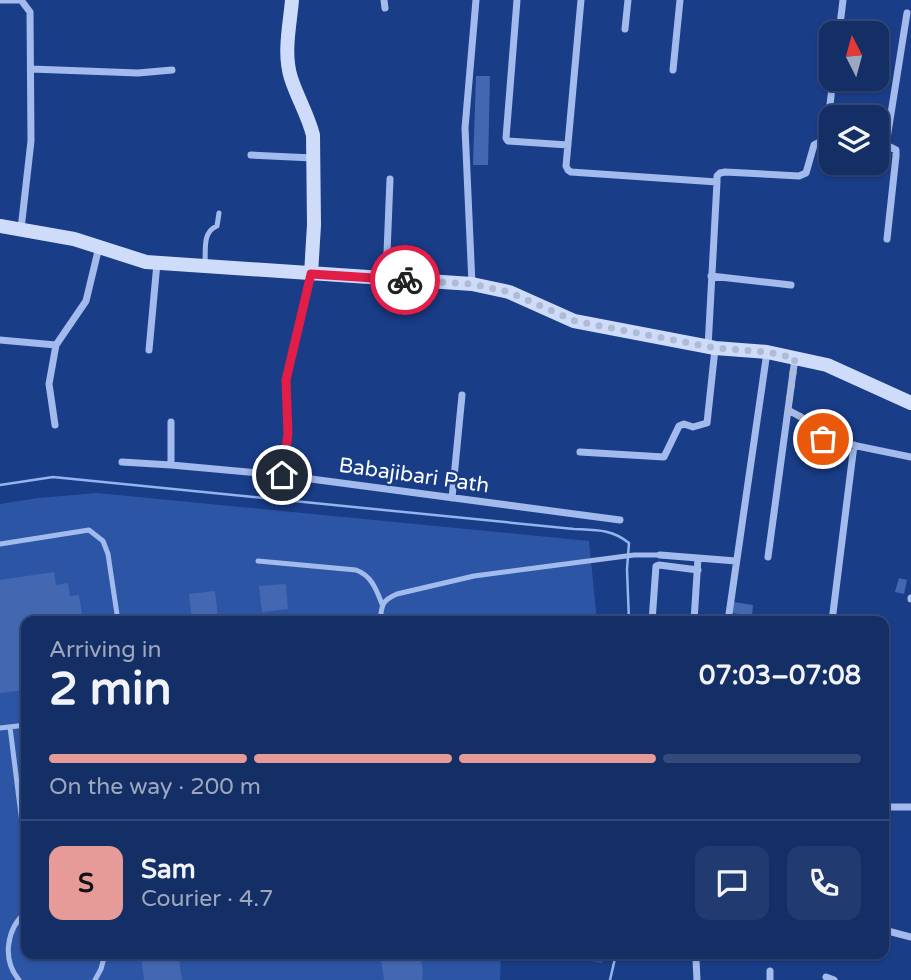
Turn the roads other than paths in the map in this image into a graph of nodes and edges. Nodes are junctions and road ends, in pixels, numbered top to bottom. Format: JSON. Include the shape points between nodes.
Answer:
{"nodes":[{"id":1,"x":0,"y":0,"type":"edge"},
{"id":2,"x":292,"y":0,"type":"edge"},
{"id":3,"x":476,"y":0,"type":"edge"},
{"id":4,"x":517,"y":0,"type":"edge"},
{"id":5,"x":581,"y":0,"type":"edge"},
{"id":6,"x":628,"y":0,"type":"edge"},
{"id":7,"x":680,"y":0,"type":"edge"},
{"id":8,"x":843,"y":0,"type":"edge"},
{"id":9,"x":907,"y":13,"type":"dead end"},
{"id":10,"x":840,"y":21,"type":"edge"},
{"id":11,"x":625,"y":29,"type":"dead end"},
{"id":12,"x":30,"y":69,"type":"junction"},
{"id":13,"x":172,"y":70,"type":"dead end"},
{"id":14,"x":673,"y":70,"type":"dead end"},
{"id":15,"x":889,"y":126,"type":"edge"},
{"id":16,"x":819,"y":143,"type":"edge"},
{"id":17,"x":568,"y":145,"type":"junction"},
{"id":18,"x":889,"y":146,"type":"edge"},
{"id":19,"x":251,"y":155,"type":"dead end"},
{"id":20,"x":313,"y":158,"type":"junction"},
{"id":21,"x":390,"y":178,"type":"dead end"},
{"id":22,"x":717,"y":182,"type":"junction"},
{"id":23,"x":219,"y":213,"type":"dead end"},
{"id":24,"x":0,"y":226,"type":"edge"},
{"id":25,"x":21,"y":229,"type":"junction"},
{"id":26,"x":887,"y":239,"type":"dead end"},
{"id":27,"x":99,"y":247,"type":"junction"},
{"id":28,"x":157,"y":263,"type":"junction"},
{"id":29,"x":205,"y":267,"type":"junction"},
{"id":30,"x":311,"y":274,"type":"junction"},
{"id":31,"x":712,"y":276,"type":"junction"},
{"id":32,"x":386,"y":279,"type":"junction"},
{"id":33,"x":472,"y":284,"type":"junction"},
{"id":34,"x":791,"y":285,"type":"dead end"},
{"id":35,"x":0,"y":340,"type":"edge"},
{"id":36,"x":56,"y":345,"type":"junction"},
{"id":37,"x":711,"y":347,"type":"junction"},
{"id":38,"x":149,"y":350,"type":"dead end"},
{"id":39,"x":767,"y":352,"type":"junction"},
{"id":40,"x":795,"y":358,"type":"junction"},
{"id":41,"x":462,"y":395,"type":"dead end"},
{"id":42,"x":911,"y":403,"type":"edge"},
{"id":43,"x":788,"y":410,"type":"junction"},
{"id":44,"x":171,"y":422,"type":"dead end"},
{"id":45,"x":55,"y":425,"type":"dead end"},
{"id":46,"x":854,"y":445,"type":"junction"},
{"id":47,"x":580,"y":452,"type":"dead end"},
{"id":48,"x":911,"y":457,"type":"edge"},
{"id":49,"x":122,"y":462,"type":"dead end"},
{"id":50,"x":171,"y":465,"type":"junction"},
{"id":51,"x":282,"y":475,"type":"junction"},
{"id":52,"x":452,"y":498,"type":"junction"},
{"id":53,"x":620,"y":520,"type":"dead end"},
{"id":54,"x":0,"y":544,"type":"edge"},
{"id":55,"x":660,"y":555,"type":"joint"},
{"id":56,"x":768,"y":557,"type":"dead end"},
{"id":57,"x":698,"y":558,"type":"junction"},
{"id":58,"x":258,"y":561,"type":"dead end"},
{"id":59,"x":736,"y":561,"type":"junction"},
{"id":60,"x":698,"y":570,"type":"junction"},
{"id":61,"x":382,"y":604,"type":"junction"},
{"id":62,"x":117,"y":616,"type":"edge"},
{"id":63,"x":381,"y":616,"type":"edge"},
{"id":64,"x":652,"y":616,"type":"edge"},
{"id":65,"x":694,"y":616,"type":"edge"},
{"id":66,"x":729,"y":616,"type":"edge"},
{"id":67,"x":833,"y":616,"type":"edge"},
{"id":68,"x":21,"y":726,"type":"edge"},
{"id":69,"x":10,"y":727,"type":"junction"},
{"id":70,"x":0,"y":728,"type":"edge"},
{"id":71,"x":889,"y":807,"type":"edge"},
{"id":72,"x":911,"y":807,"type":"edge"},
{"id":73,"x":21,"y":815,"type":"edge"},
{"id":74,"x":21,"y":916,"type":"edge"},
{"id":75,"x":889,"y":931,"type":"edge"},
{"id":76,"x":911,"y":937,"type":"edge"},
{"id":77,"x":104,"y":959,"type":"edge"},
{"id":78,"x":696,"y":960,"type":"dead end"},
{"id":79,"x":19,"y":980,"type":"edge"},
{"id":80,"x":94,"y":980,"type":"edge"},
{"id":81,"x":697,"y":980,"type":"edge"}],
"edges":[{"from":1,"to":12,"type":"street","via":[[21,0],[30,12]]},
{"from":2,"to":20,"type":"street","via":[[289,68],[313,135]]},
{"from":3,"to":33,"type":"street","via":[[465,128]]},
{"from":4,"to":17,"type":"street","via":[[506,138]]},
{"from":5,"to":17,"type":"street"},
{"from":6,"to":11,"type":"street"},
{"from":7,"to":14,"type":"street"},
{"from":8,"to":10,"type":"street"},
{"from":9,"to":15,"type":"street"},
{"from":12,"to":13,"type":"street"},
{"from":12,"to":25,"type":"street","via":[[31,141]]},
{"from":16,"to":22,"type":"street","via":[[814,145],[806,173],[799,176],[724,172]]},
{"from":17,"to":22,"type":"street","via":[[566,166],[571,172]]},
{"from":18,"to":26,"type":"street","via":[[896,150],[896,156]]},
{"from":19,"to":20,"type":"street"},
{"from":20,"to":30,"type":"street"},
{"from":21,"to":32,"type":"street"},
{"from":22,"to":31,"type":"street"},
{"from":23,"to":29,"type":"lane","via":[[217,226],[206,236]]},
{"from":24,"to":25,"type":"street"},
{"from":25,"to":27,"type":"street"},
{"from":27,"to":28,"type":"street"},
{"from":27,"to":36,"type":"street","via":[[86,301]]},
{"from":28,"to":29,"type":"street"},
{"from":28,"to":38,"type":"street"},
{"from":29,"to":30,"type":"street"},
{"from":30,"to":32,"type":"street"},
{"from":30,"to":51,"type":"street","via":[[286,380],[288,434]]},
{"from":31,"to":34,"type":"street"},
{"from":31,"to":37,"type":"street"},
{"from":32,"to":33,"type":"street"},
{"from":33,"to":37,"type":"street","via":[[509,292],[575,321]]},
{"from":35,"to":36,"type":"street"},
{"from":36,"to":45,"type":"street","via":[[50,384]]},
{"from":37,"to":39,"type":"street"},
{"from":37,"to":47,"type":"street","via":[[707,423],[679,426],[664,457]]},
{"from":39,"to":40,"type":"street"},
{"from":39,"to":59,"type":"street"},
{"from":40,"to":42,"type":"street","via":[[827,365]]},
{"from":40,"to":43,"type":"street"},
{"from":41,"to":52,"type":"street"},
{"from":43,"to":46,"type":"street","via":[[812,423],[823,439]]},
{"from":43,"to":56,"type":"street"},
{"from":44,"to":50,"type":"street"},
{"from":46,"to":48,"type":"street"},
{"from":46,"to":67,"type":"street"},
{"from":49,"to":50,"type":"street","name":"Babajibari Path"},
{"from":50,"to":51,"type":"street","name":"Babajibari Path"},
{"from":51,"to":52,"type":"street","name":"Babajibari Path"},
{"from":52,"to":53,"type":"street","name":"Babajibari Path"},
{"from":54,"to":62,"type":"lane","via":[[89,530],[103,541],[108,554]]},
{"from":55,"to":57,"type":"street"},
{"from":55,"to":61,"type":"lane","via":[[474,576],[397,594]]},
{"from":57,"to":59,"type":"street"},
{"from":57,"to":60,"type":"street"},
{"from":58,"to":61,"type":"lane","via":[[365,573]]},
{"from":59,"to":66,"type":"street"},
{"from":60,"to":64,"type":"street","via":[[656,566]]},
{"from":60,"to":65,"type":"street"},
{"from":61,"to":63,"type":"lane"},
{"from":68,"to":69,"type":"lane"},
{"from":69,"to":70,"type":"lane"},
{"from":69,"to":73,"type":"lane"},
{"from":71,"to":72,"type":"street"},
{"from":74,"to":79,"type":"lane","via":[[8,946],[9,962]]},
{"from":75,"to":76,"type":"street"},
{"from":77,"to":80,"type":"lane"},
{"from":78,"to":81,"type":"street"}]}
